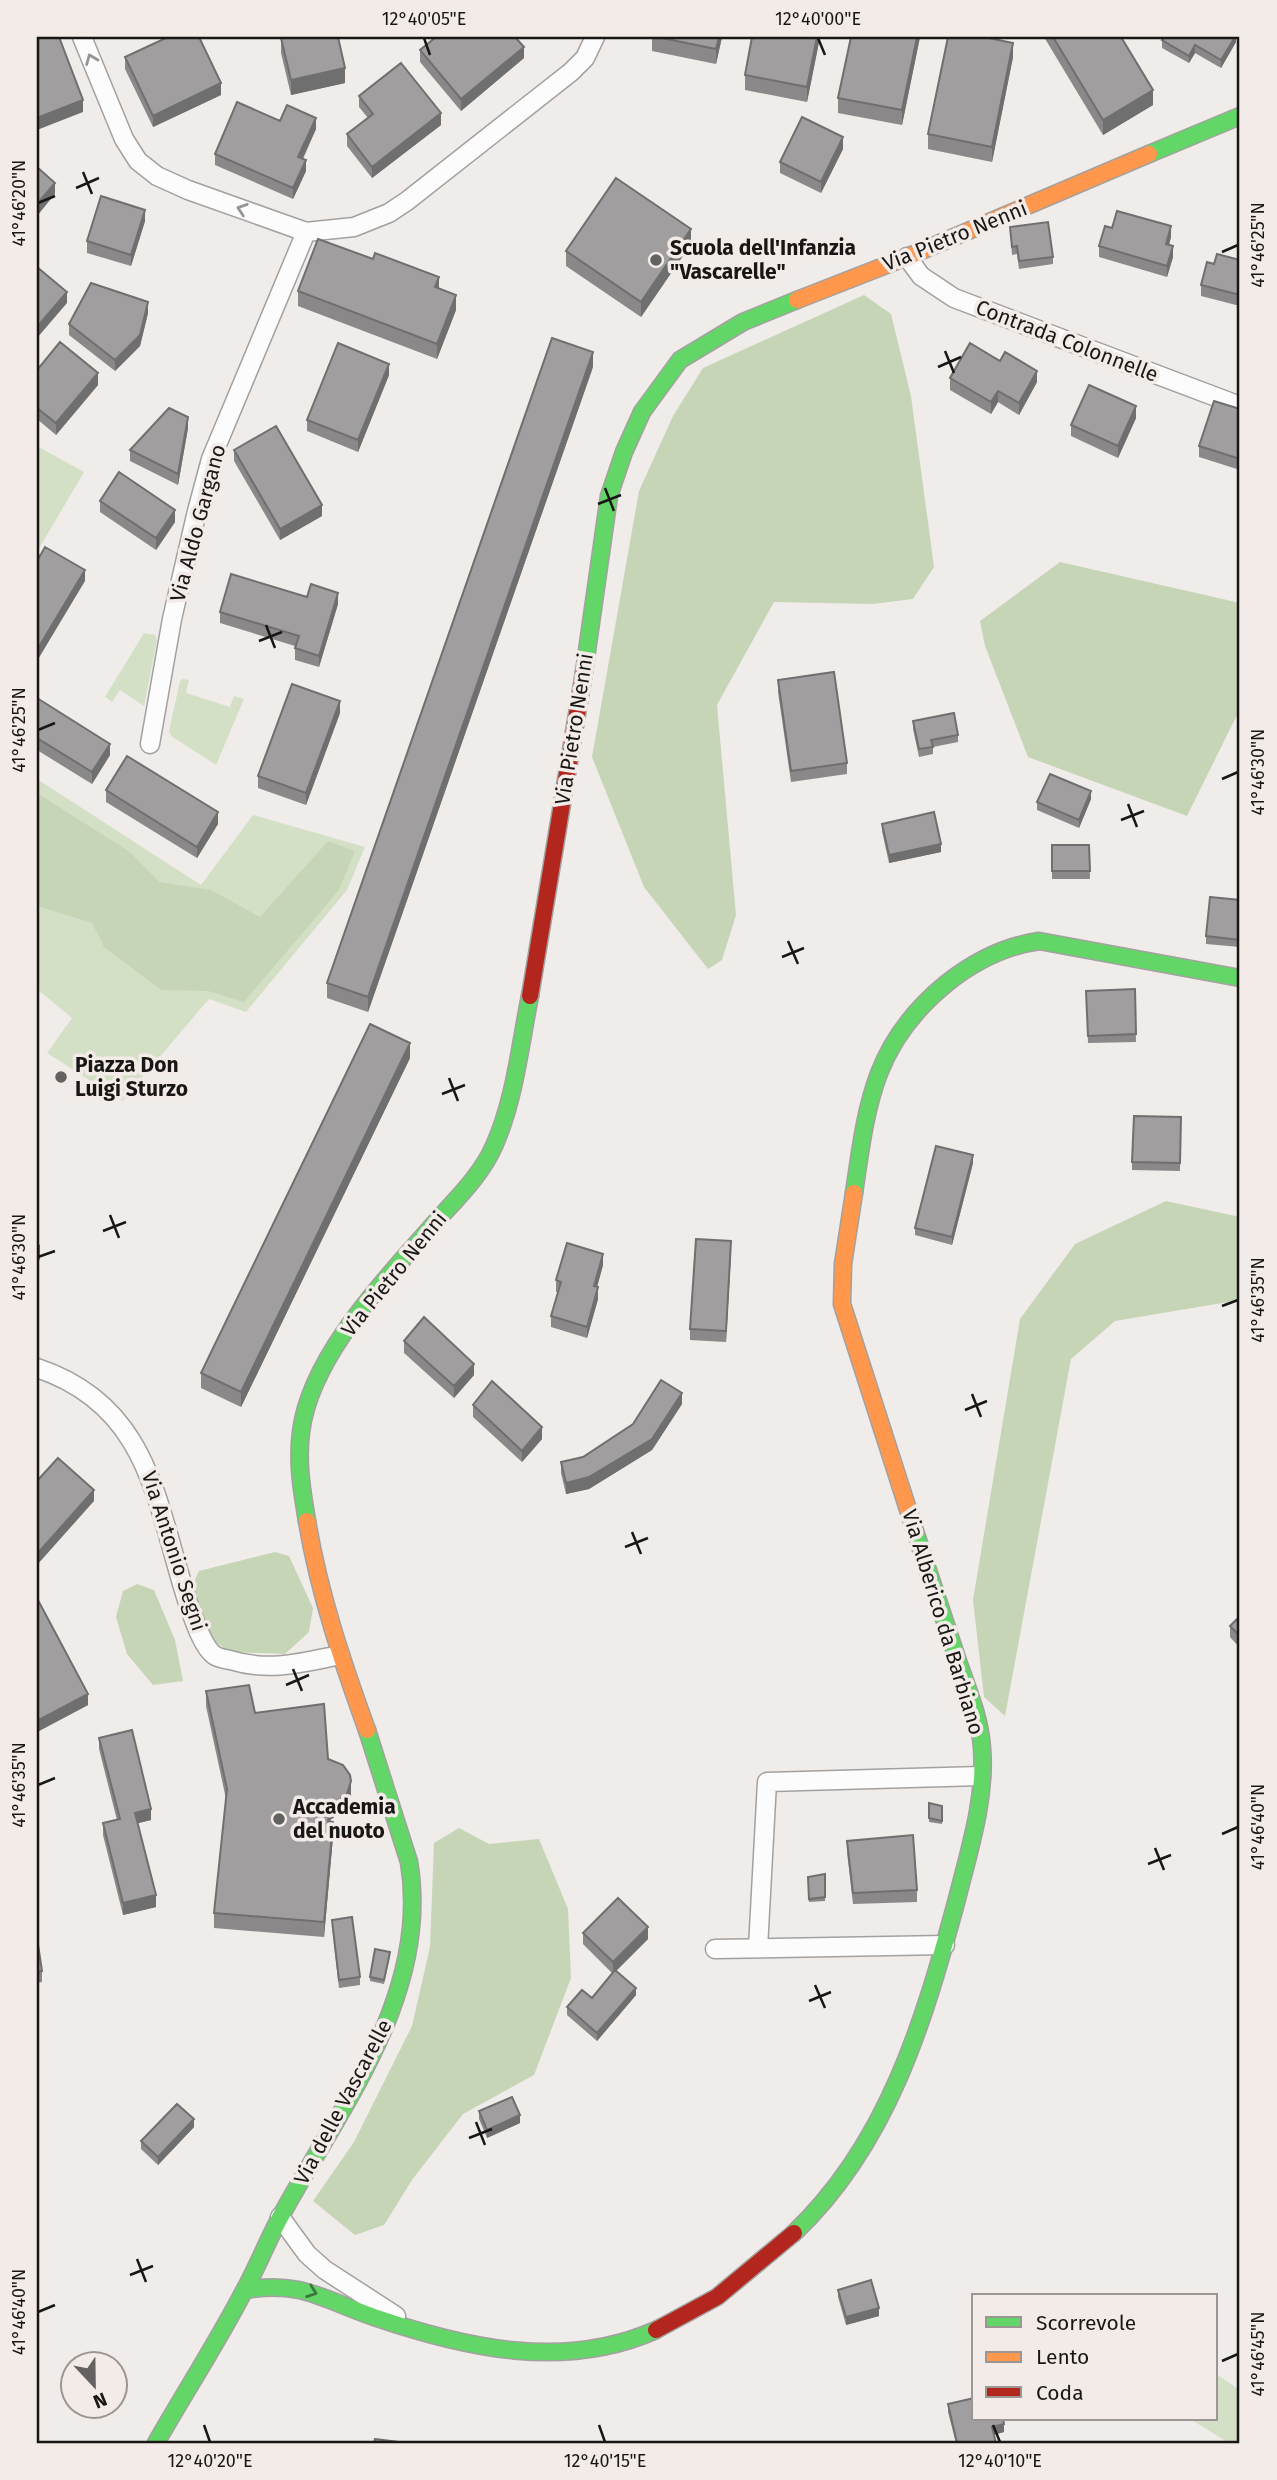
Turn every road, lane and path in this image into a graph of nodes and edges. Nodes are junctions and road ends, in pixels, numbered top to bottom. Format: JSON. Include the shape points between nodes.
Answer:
{"nodes":[{"id":1,"x":82,"y":37,"type":"edge"},
{"id":2,"x":595,"y":37,"type":"edge"},
{"id":3,"x":1240,"y":116,"type":"edge"},
{"id":4,"x":306,"y":232,"type":"junction"},
{"id":5,"x":907,"y":257,"type":"junction"},
{"id":6,"x":1240,"y":406,"type":"edge"},
{"id":7,"x":150,"y":744,"type":"dead end"},
{"id":8,"x":1240,"y":978,"type":"edge"},
{"id":9,"x":37,"y":1368,"type":"edge"},
{"id":10,"x":340,"y":1655,"type":"junction"},
{"id":11,"x":981,"y":1776,"type":"junction"},
{"id":12,"x":945,"y":1945,"type":"junction"},
{"id":13,"x":758,"y":1948,"type":"junction"},
{"id":14,"x":715,"y":1949,"type":"dead end"},
{"id":15,"x":280,"y":2217,"type":"junction"},
{"id":16,"x":245,"y":2290,"type":"junction"},
{"id":17,"x":419,"y":2331,"type":"junction"},
{"id":18,"x":156,"y":2443,"type":"edge"}],
"edges":[{"from":4,"to":1,"type":"street","one_way":true,"via":[[188,190],[138,161],[124,139]]},
{"from":2,"to":4,"type":"street","via":[[585,58],[570,72],[407,201],[354,228]]},
{"from":3,"to":5,"type":"street","name":"Via Pietro Nenni"},
{"from":4,"to":7,"type":"street","name":"Via Aldo Gargano","via":[[211,459],[172,619]]},
{"from":5,"to":6,"type":"street","name":"Contrada Colonnelle","via":[[921,276],[954,298]]},
{"from":5,"to":10,"type":"street","name":"Via Pietro Nenni","via":[[743,322],[680,360],[642,412],[624,452],[609,496],[537,958],[509,1102],[494,1147],[470,1183],[349,1325],[313,1385],[301,1430],[299,1472],[314,1563]]},
{"from":8,"to":11,"type":"street","name":"Via Alberico da Barbiano","via":[[1040,941],[1022,943],[972,965],[926,999],[896,1034],[878,1070],[866,1110],[842,1302],[978,1721]]},
{"from":9,"to":10,"type":"street","name":"Via Antonio Segni","via":[[80,1389],[111,1413],[142,1457],[191,1613],[214,1655],[251,1667],[290,1666]]},
{"from":10,"to":15,"type":"street","name":"Via delle Vascarelle","via":[[405,1845],[412,1881],[411,1941],[402,1983],[376,2046]]},
{"from":11,"to":12,"type":"street","name":"Via Alberico da Barbiano","via":[[978,1815]]},
{"from":11,"to":13,"type":"street","via":[[767,1782]]},
{"from":12,"to":13,"type":"street"},
{"from":12,"to":17,"type":"street","name":"Via Alberico da Barbiano","via":[[903,2073],[865,2146],[804,2225],[730,2287],[662,2329],[584,2350],[522,2352]]},
{"from":13,"to":14,"type":"street"},
{"from":15,"to":16,"type":"street","name":"Via delle Vascarelle"},
{"from":15,"to":17,"type":"street","name":"Via Alberico da Barbiano","via":[[325,2270]]},
{"from":16,"to":17,"type":"street","name":"Via Alberico da Barbiano","one_way":true,"via":[[273,2285],[301,2288]]},
{"from":16,"to":18,"type":"street","name":"Via delle Vascarelle"}]}
